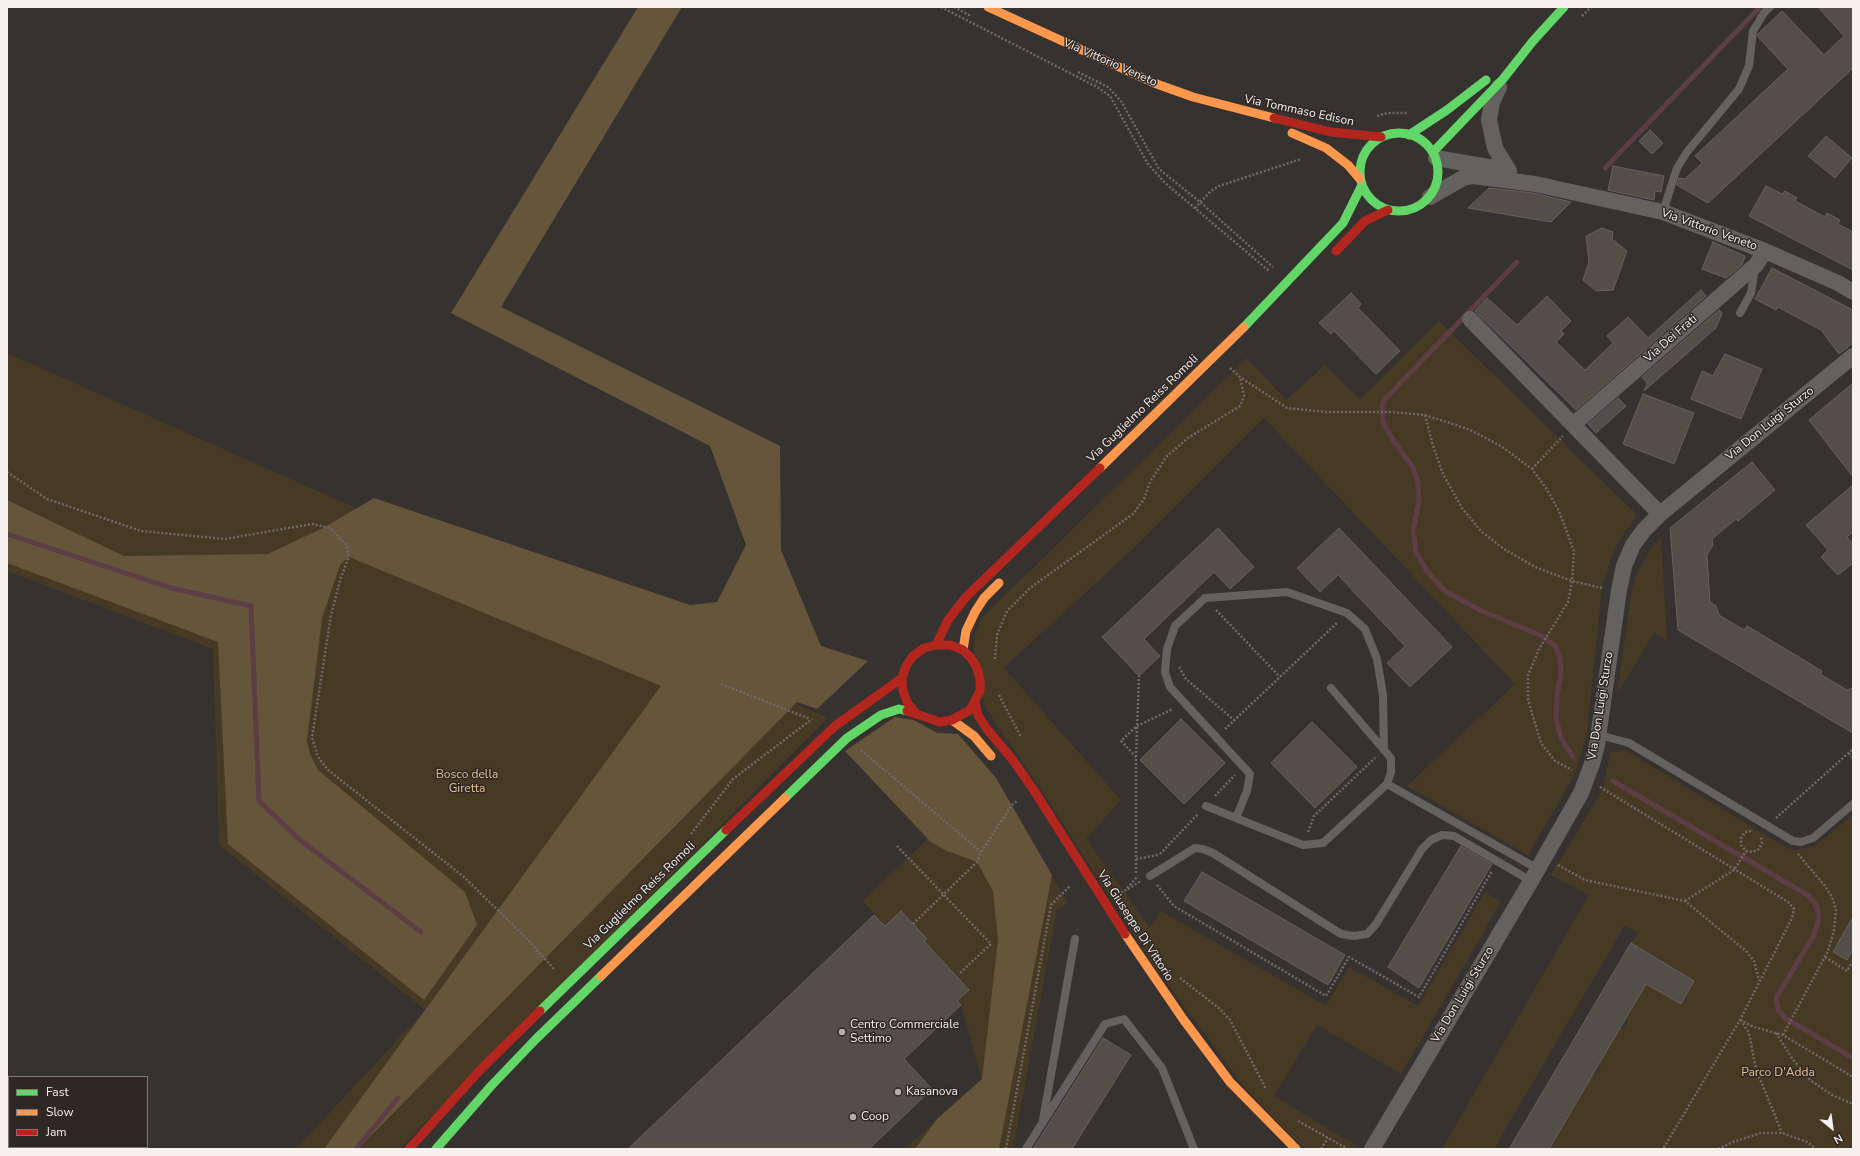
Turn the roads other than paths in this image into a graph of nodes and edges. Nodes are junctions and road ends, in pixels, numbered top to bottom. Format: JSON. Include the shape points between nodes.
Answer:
{"nodes":[{"id":1,"x":988,"y":7,"type":"edge"},
{"id":2,"x":1564,"y":7,"type":"edge"},
{"id":3,"x":1770,"y":7,"type":"edge"},
{"id":4,"x":1497,"y":75,"type":"junction"},
{"id":5,"x":1236,"y":109,"type":"junction"},
{"id":6,"x":1410,"y":134,"type":"junction"},
{"id":7,"x":1382,"y":138,"type":"junction"},
{"id":8,"x":1435,"y":155,"type":"junction"},
{"id":9,"x":1509,"y":171,"type":"junction"},
{"id":10,"x":1361,"y":182,"type":"junction"},
{"id":11,"x":1534,"y":184,"type":"junction"},
{"id":12,"x":1430,"y":197,"type":"junction"},
{"id":13,"x":1388,"y":210,"type":"junction"},
{"id":14,"x":1663,"y":212,"type":"junction"},
{"id":15,"x":1765,"y":251,"type":"junction"},
{"id":16,"x":1327,"y":260,"type":"dead end"},
{"id":17,"x":1756,"y":265,"type":"junction"},
{"id":18,"x":1853,"y":292,"type":"edge"},
{"id":19,"x":1740,"y":313,"type":"dead end"},
{"id":20,"x":1470,"y":319,"type":"dead end"},
{"id":21,"x":1853,"y":356,"type":"edge"},
{"id":22,"x":1574,"y":424,"type":"junction"},
{"id":23,"x":1660,"y":514,"type":"junction"},
{"id":24,"x":1007,"y":576,"type":"dead end"},
{"id":25,"x":936,"y":644,"type":"junction"},
{"id":26,"x":963,"y":650,"type":"junction"},
{"id":27,"x":902,"y":678,"type":"junction"},
{"id":28,"x":1331,"y":688,"type":"dead end"},
{"id":29,"x":976,"y":702,"type":"junction"},
{"id":30,"x":917,"y":714,"type":"junction"},
{"id":31,"x":952,"y":720,"type":"junction"},
{"id":32,"x":1599,"y":735,"type":"junction"},
{"id":33,"x":1384,"y":750,"type":"junction"},
{"id":34,"x":999,"y":765,"type":"dead end"},
{"id":35,"x":1387,"y":784,"type":"junction"},
{"id":36,"x":1853,"y":804,"type":"edge"},
{"id":37,"x":1206,"y":806,"type":"road end"},
{"id":38,"x":1236,"y":818,"type":"junction"},
{"id":39,"x":1538,"y":869,"type":"junction"},
{"id":40,"x":1150,"y":876,"type":"road end"},
{"id":41,"x":612,"y":939,"type":"junction"},
{"id":42,"x":1075,"y":939,"type":"dead end"},
{"id":43,"x":491,"y":1086,"type":"junction"},
{"id":44,"x":1042,"y":1124,"type":"junction"},
{"id":45,"x":412,"y":1147,"type":"edge"},
{"id":46,"x":436,"y":1149,"type":"edge"},
{"id":47,"x":1026,"y":1149,"type":"edge"},
{"id":48,"x":1194,"y":1149,"type":"edge"},
{"id":49,"x":1296,"y":1149,"type":"edge"},
{"id":50,"x":1372,"y":1149,"type":"edge"}],
"edges":[{"from":1,"to":5,"type":"street","name":"Via Vittorio Veneto","via":[[1154,84]]},
{"from":2,"to":4,"type":"street"},
{"from":3,"to":14,"type":"lane","via":[[1753,31],[1749,66],[1739,89],[1687,152],[1677,168]]},
{"from":4,"to":6,"type":"street"},
{"from":4,"to":8,"type":"street"},
{"from":4,"to":9,"type":"street","via":[[1490,120],[1495,148]]},
{"from":5,"to":7,"type":"street","name":"Via Tommaso Edison","via":[[1331,132]]},
{"from":5,"to":10,"type":"street","name":"Via Tommaso Edison","via":[[1326,148],[1348,164]]},
{"from":6,"to":7,"type":"street","via":[[1396,133]]},
{"from":6,"to":8,"type":"street","via":[[1423,140]]},
{"from":7,"to":10,"type":"street","via":[[1368,148],[1363,156],[1360,166]]},
{"from":8,"to":9,"type":"street","name":"Via Vittorio Veneto"},
{"from":8,"to":12,"type":"street","via":[[1439,177]]},
{"from":9,"to":11,"type":"street","name":"Via Vittorio Veneto"},
{"from":10,"to":13,"type":"street","via":[[1368,197],[1375,204]]},
{"from":10,"to":25,"type":"street","name":"Via Guglielmo Reiss Romoli","via":[[1343,223],[1217,355],[966,597],[948,620]]},
{"from":11,"to":12,"type":"street","name":"Via Vittorio Veneto","via":[[1468,177],[1449,184]]},
{"from":11,"to":14,"type":"street","name":"Via Vittorio Veneto"},
{"from":12,"to":13,"type":"street","via":[[1413,210]]},
{"from":13,"to":16,"type":"street","via":[[1365,221]]},
{"from":14,"to":15,"type":"street","name":"Via Vittorio Veneto"},
{"from":15,"to":17,"type":"street","name":"Via Dei Frati"},
{"from":15,"to":18,"type":"street","name":"Via Vittorio Veneto"},
{"from":17,"to":19,"type":"lane","via":[[1751,293]]},
{"from":17,"to":22,"type":"street","name":"Via Dei Frati"},
{"from":20,"to":22,"type":"street"},
{"from":21,"to":23,"type":"street","name":"Via Don Luigi Sturzo"},
{"from":22,"to":23,"type":"street"},
{"from":23,"to":32,"type":"street","name":"Via Don Luigi Sturzo","via":[[1633,545],[1624,566]]},
{"from":24,"to":26,"type":"street","via":[[984,598],[975,612],[966,631]]},
{"from":25,"to":26,"type":"street","via":[[950,645]]},
{"from":25,"to":27,"type":"street","via":[[924,648],[913,656]]},
{"from":26,"to":29,"type":"street","via":[[977,668],[980,679],[980,691]]},
{"from":27,"to":30,"type":"street","via":[[908,704]]},
{"from":27,"to":41,"type":"street","name":"Via Guglielmo Reiss Romoli","via":[[835,726]]},
{"from":28,"to":33,"type":"lane"},
{"from":29,"to":31,"type":"street","via":[[970,710]]},
{"from":29,"to":49,"type":"street","name":"Via Giuseppe Di Vittorio","via":[[978,715],[986,728],[1033,789],[1183,1019],[1230,1082]]},
{"from":30,"to":31,"type":"street","via":[[928,720]]},
{"from":30,"to":43,"type":"street","via":[[899,709],[881,714],[847,738],[536,1039]]},
{"from":31,"to":34,"type":"street","via":[[974,736]]},
{"from":32,"to":36,"type":"lane","via":[[1628,743],[1792,841],[1802,842],[1813,838]]},
{"from":32,"to":39,"type":"street","name":"Via Don Luigi Sturzo","via":[[1581,793]]},
{"from":33,"to":35,"type":"lane","via":[[1391,758],[1391,772]]},
{"from":33,"to":38,"type":"lane","via":[[1383,695],[1377,659],[1365,629],[1347,613],[1287,592],[1205,598],[1175,626],[1167,649],[1165,672],[1170,687],[1250,774]]},
{"from":35,"to":38,"type":"lane","via":[[1323,843],[1303,845]]},
{"from":35,"to":39,"type":"lane"},
{"from":37,"to":38,"type":"lane"},
{"from":39,"to":40,"type":"lane","via":[[1497,862],[1454,836],[1442,835],[1431,840],[1422,849],[1376,924],[1367,934],[1354,936],[1341,934],[1203,849],[1195,848]]},
{"from":39,"to":50,"type":"street","name":"Via Don Luigi Sturzo"},
{"from":41,"to":43,"type":"street","via":[[577,985],[491,1071],[488,1078]]},
{"from":41,"to":45,"type":"street","name":"Via Guglielmo Reiss Romoli","via":[[480,1070]]},
{"from":42,"to":44,"type":"lane"},
{"from":43,"to":46,"type":"street"},
{"from":44,"to":47,"type":"lane"},
{"from":44,"to":48,"type":"lane","via":[[1106,1024],[1124,1019],[1162,1068]]}]}
